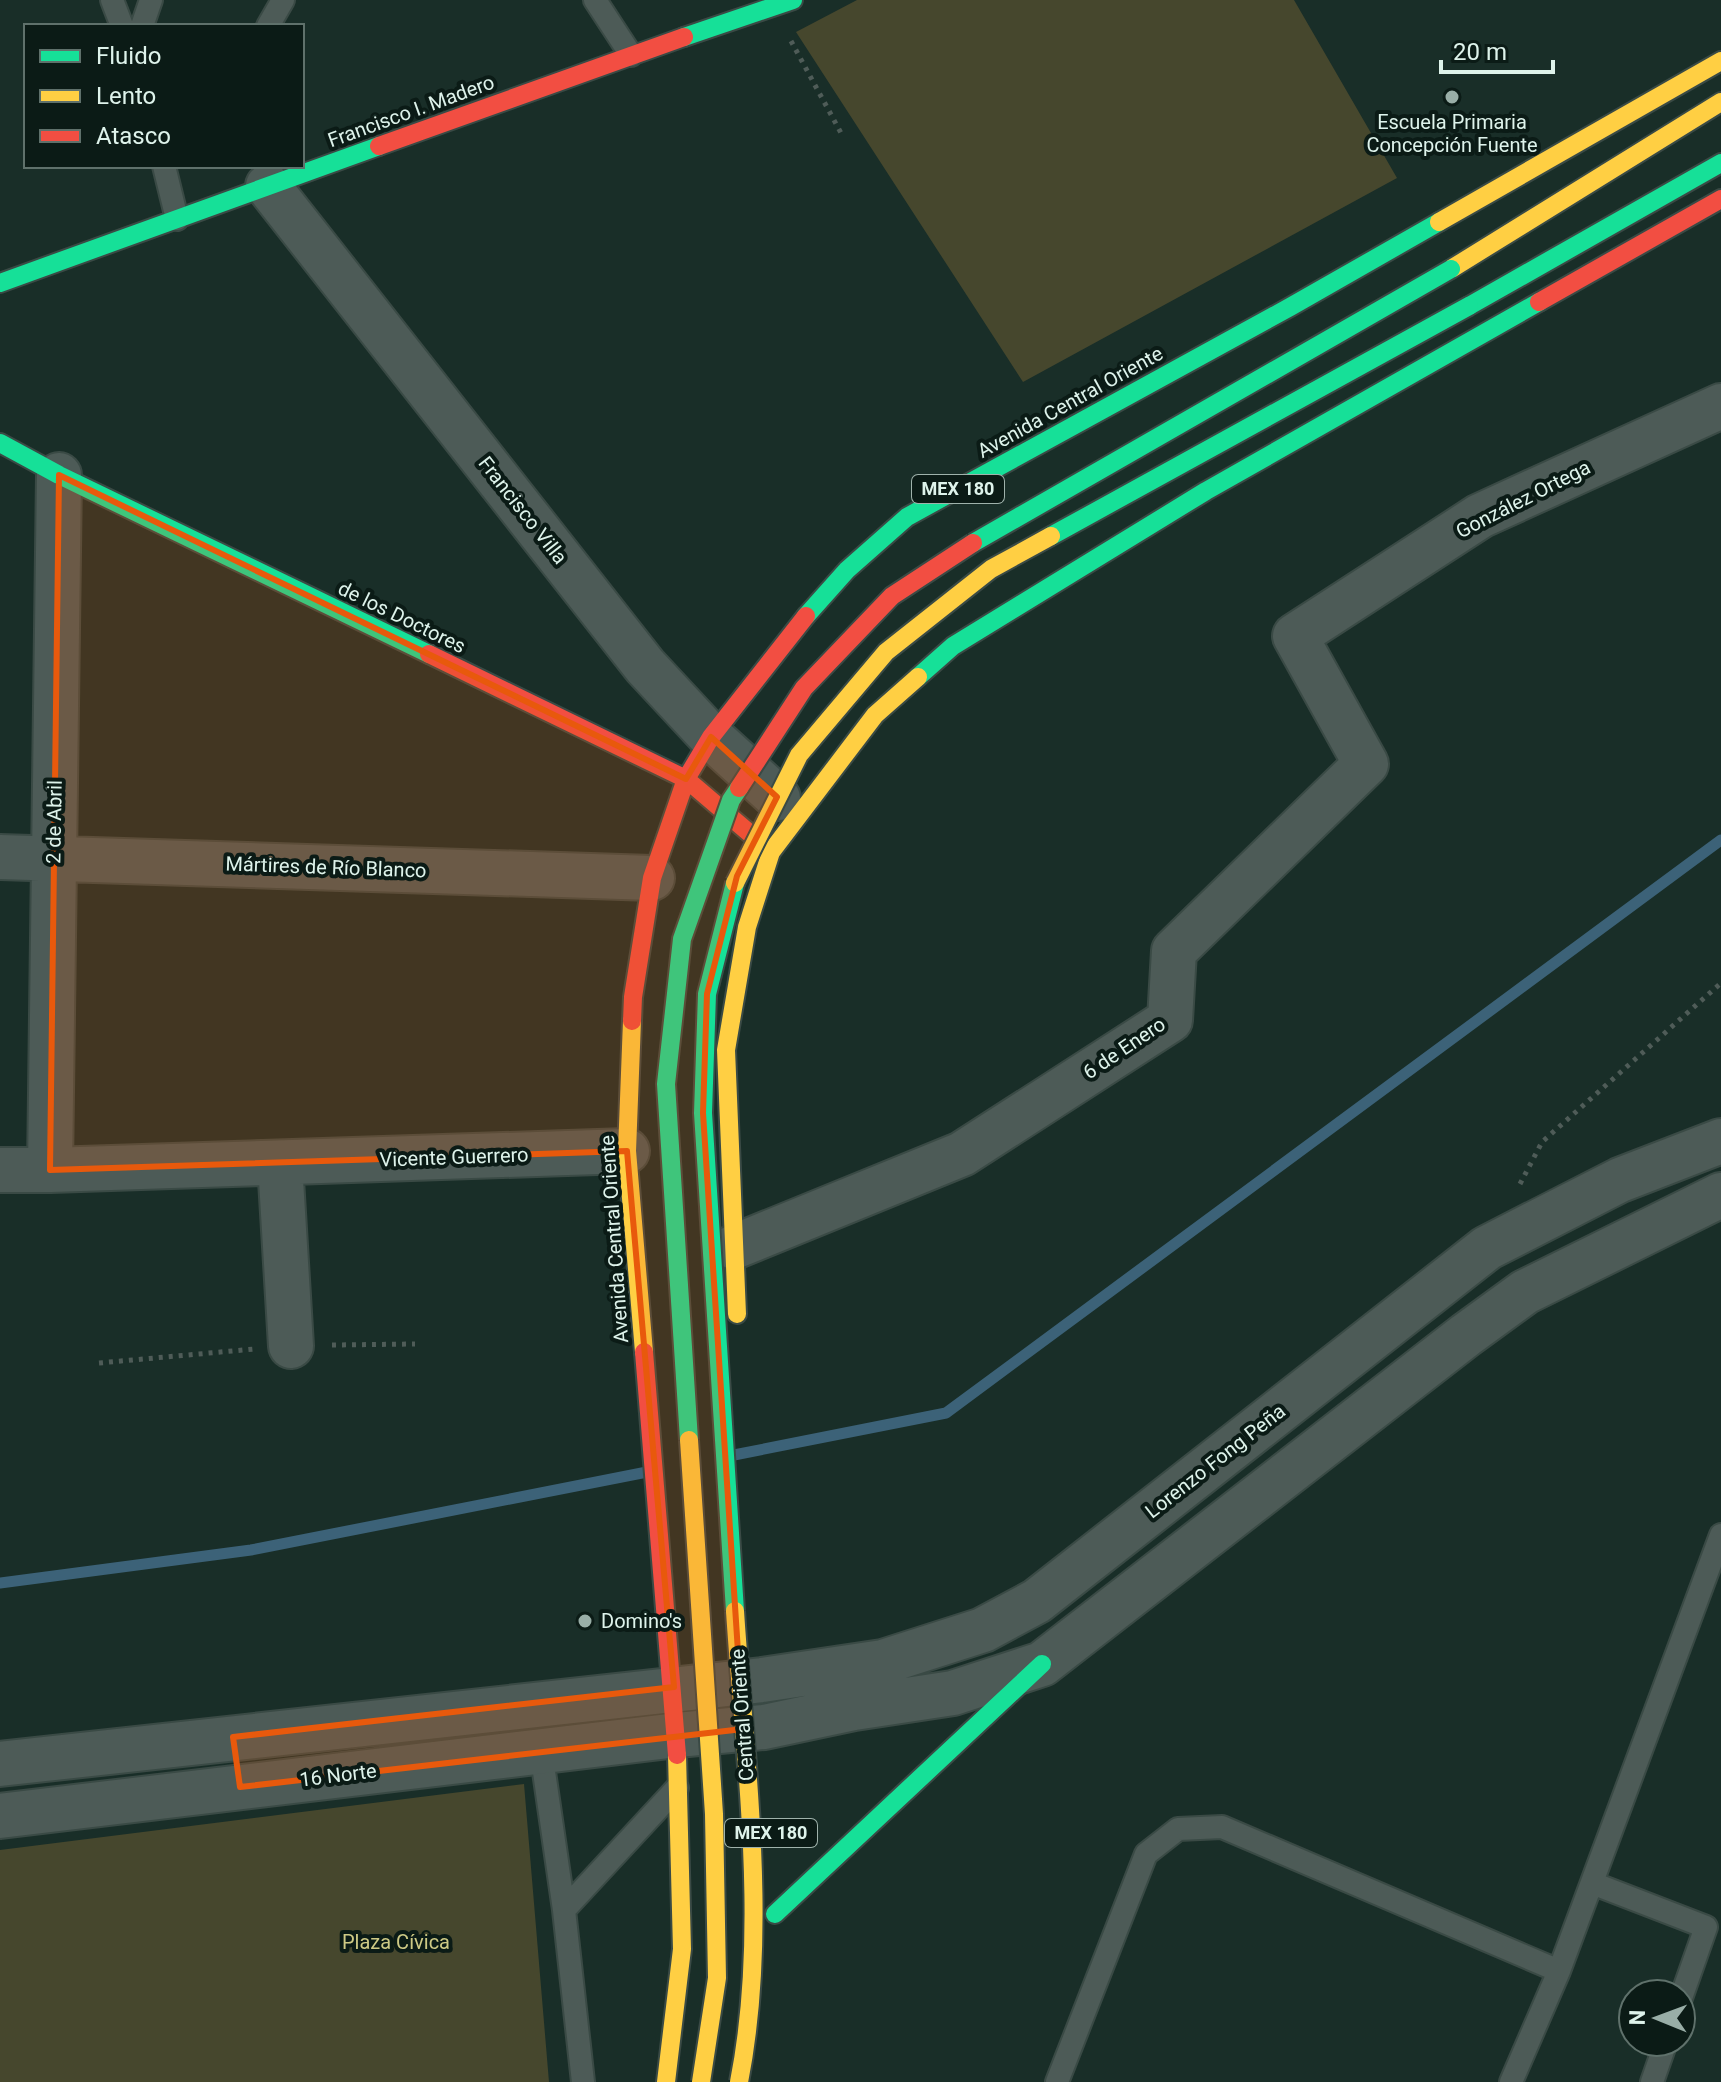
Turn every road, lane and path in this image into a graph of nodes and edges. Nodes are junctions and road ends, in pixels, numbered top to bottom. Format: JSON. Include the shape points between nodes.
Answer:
{"nodes":[{"id":1,"x":112,"y":0,"type":"edge"},
{"id":2,"x":151,"y":0,"type":"edge"},
{"id":3,"x":283,"y":0,"type":"edge"},
{"id":4,"x":595,"y":0,"type":"edge"},
{"id":5,"x":793,"y":0,"type":"edge"},
{"id":6,"x":773,"y":8,"type":"junction"},
{"id":7,"x":121,"y":24,"type":"edge"},
{"id":8,"x":143,"y":24,"type":"edge"},
{"id":9,"x":269,"y":24,"type":"edge"},
{"id":10,"x":631,"y":55,"type":"junction"},
{"id":11,"x":1721,"y":61,"type":"edge"},
{"id":12,"x":1721,"y":102,"type":"edge"},
{"id":13,"x":841,"y":133,"type":"dead end"},
{"id":14,"x":1721,"y":163,"type":"edge"},
{"id":15,"x":164,"y":168,"type":"edge"},
{"id":16,"x":268,"y":186,"type":"junction"},
{"id":17,"x":1721,"y":199,"type":"edge"},
{"id":18,"x":177,"y":219,"type":"junction"},
{"id":19,"x":0,"y":283,"type":"edge"},
{"id":20,"x":1721,"y":406,"type":"edge"},
{"id":21,"x":0,"y":443,"type":"edge"},
{"id":22,"x":59,"y":475,"type":"junction"},
{"id":23,"x":1295,"y":636,"type":"joint"},
{"id":24,"x":711,"y":737,"type":"junction"},
{"id":25,"x":686,"y":779,"type":"junction"},
{"id":26,"x":797,"y":816,"type":"junction"},
{"id":27,"x":771,"y":852,"type":"junction"},
{"id":28,"x":0,"y":857,"type":"edge"},
{"id":29,"x":54,"y":857,"type":"junction"},
{"id":30,"x":652,"y":878,"type":"junction"},
{"id":31,"x":1721,"y":983,"type":"edge"},
{"id":32,"x":1721,"y":1141,"type":"edge"},
{"id":33,"x":627,"y":1151,"type":"junction"},
{"id":34,"x":280,"y":1163,"type":"junction"},
{"id":35,"x":0,"y":1170,"type":"edge"},
{"id":36,"x":50,"y":1170,"type":"junction"},
{"id":37,"x":1514,"y":1195,"type":"dead end"},
{"id":38,"x":1709,"y":1206,"type":"edge"},
{"id":39,"x":734,"y":1247,"type":"junction"},
{"id":40,"x":1487,"y":1248,"type":"junction"},
{"id":41,"x":1525,"y":1292,"type":"junction"},
{"id":42,"x":738,"y":1336,"type":"dead end"},
{"id":43,"x":291,"y":1346,"type":"dead end"},
{"id":44,"x":1721,"y":1535,"type":"edge"},
{"id":45,"x":1042,"y":1664,"type":"junction"},
{"id":46,"x":674,"y":1687,"type":"junction"},
{"id":47,"x":763,"y":1703,"type":"junction"},
{"id":48,"x":677,"y":1735,"type":"junction"},
{"id":49,"x":233,"y":1737,"type":"junction"},
{"id":50,"x":541,"y":1751,"type":"junction"},
{"id":51,"x":0,"y":1764,"type":"edge"},
{"id":52,"x":240,"y":1787,"type":"junction"},
{"id":53,"x":678,"y":1787,"type":"junction"},
{"id":54,"x":0,"y":1816,"type":"edge"},
{"id":55,"x":1592,"y":1883,"type":"junction"},
{"id":56,"x":773,"y":1884,"type":"dead end"},
{"id":57,"x":564,"y":1910,"type":"junction"},
{"id":58,"x":773,"y":1929,"type":"junction"},
{"id":59,"x":1559,"y":1971,"type":"junction"},
{"id":60,"x":1688,"y":1978,"type":"edge"},
{"id":61,"x":1660,"y":2058,"type":"edge"},
{"id":62,"x":583,"y":2082,"type":"edge"},
{"id":63,"x":666,"y":2082,"type":"edge"},
{"id":64,"x":701,"y":2082,"type":"edge"},
{"id":65,"x":739,"y":2082,"type":"edge"},
{"id":66,"x":755,"y":2082,"type":"edge"},
{"id":67,"x":1057,"y":2082,"type":"edge"},
{"id":68,"x":1511,"y":2082,"type":"edge"},
{"id":69,"x":1652,"y":2082,"type":"edge"}],
"edges":[{"from":1,"to":7,"type":"lane"},
{"from":2,"to":8,"type":"lane"},
{"from":3,"to":9,"type":"lane"},
{"from":4,"to":10,"type":"lane"},
{"from":5,"to":6,"type":"main road","name":"Francisco I. Madero"},
{"from":6,"to":10,"type":"main road","name":"Francisco I. Madero"},
{"from":6,"to":13,"type":"path"},
{"from":10,"to":16,"type":"main road","name":"Francisco I. Madero"},
{"from":11,"to":24,"type":"main road","name":"Avenida Central Oriente","number":"MEX 180","via":[[907,517],[819,601]]},
{"from":12,"to":64,"type":"main road","bridge":true,"via":[[1451,269],[997,527],[892,596],[804,688],[731,800],[682,939],[666,1084],[714,1814],[717,1978]]},
{"from":14,"to":65,"type":"main road","bridge":true,"via":[[991,569],[886,652],[799,755],[737,876],[707,994],[703,1113],[755,1911]]},
{"from":15,"to":18,"type":"lane"},
{"from":16,"to":18,"type":"main road","name":"Francisco I. Madero"},
{"from":16,"to":24,"type":"street","name":"Francisco Villa","via":[[645,666]]},
{"from":17,"to":26,"type":"main road","via":[[1206,491],[953,646],[875,715]]},
{"from":18,"to":19,"type":"main road","name":"Francisco I. Madero"},
{"from":20,"to":23,"type":"street","name":"González Ortega","via":[[1480,516]]},
{"from":21,"to":22,"type":"main road","name":"de los Doctores"},
{"from":22,"to":25,"type":"main road","name":"de los Doctores"},
{"from":22,"to":29,"type":"street","name":"2 de Abril"},
{"from":23,"to":39,"type":"street","name":"6 de Enero","via":[[1366,764],[1174,951],[1170,1020],[962,1154]]},
{"from":24,"to":25,"type":"main road","name":"Avenida Central Oriente","number":"MEX 180"},
{"from":24,"to":26,"type":"street","name":"Francisco Villa"},
{"from":25,"to":27,"type":"main road","name":"de los Doctores"},
{"from":25,"to":30,"type":"main road","name":"Avenida Central Oriente","number":"MEX 180"},
{"from":26,"to":27,"type":"main road"},
{"from":27,"to":39,"type":"main road","via":[[747,927],[726,1050]]},
{"from":28,"to":29,"type":"street","name":"Mártires de Río Blanco"},
{"from":29,"to":30,"type":"street","name":"Mártires de Río Blanco"},
{"from":29,"to":36,"type":"street","name":"2 de Abril"},
{"from":30,"to":33,"type":"main road","name":"Avenida Central Oriente","number":"MEX 180","via":[[633,997]]},
{"from":31,"to":37,"type":"path","via":[[1542,1142]]},
{"from":32,"to":40,"type":"street","name":"Lorenzo Fong Peña","via":[[1620,1180]]},
{"from":33,"to":34,"type":"street","name":"Vicente Guerrero"},
{"from":33,"to":46,"type":"main road","name":"Avenida Central Oriente","number":"MEX 180"},
{"from":34,"to":36,"type":"street","name":"Vicente Guerrero"},
{"from":34,"to":43,"type":"street"},
{"from":35,"to":36,"type":"street","name":"Vicente Guerrero"},
{"from":38,"to":41,"type":"street","name":"Lorenzo Fong Peña"},
{"from":39,"to":42,"type":"main road"},
{"from":40,"to":41,"type":"street"},
{"from":40,"to":47,"type":"street","name":"Lorenzo Fong Peña","via":[[1037,1601],[983,1630]]},
{"from":41,"to":45,"type":"street","name":"Lorenzo Fong Peña"},
{"from":44,"to":55,"type":"lane"},
{"from":45,"to":47,"type":"street","name":"Lorenzo Fong Peña","via":[[953,1693],[854,1708]]},
{"from":45,"to":58,"type":"main road"},
{"from":46,"to":47,"type":"street","name":"Lorenzo Fong Peña"},
{"from":46,"to":48,"type":"main road","number":"MEX 180"},
{"from":46,"to":49,"type":"street"},
{"from":47,"to":48,"type":"street","name":"Lorenzo Fong Peña"},
{"from":48,"to":50,"type":"street","name":"16 Norte"},
{"from":48,"to":53,"type":"main road","number":"MEX 180"},
{"from":49,"to":51,"type":"street"},
{"from":49,"to":52,"type":"street"},
{"from":50,"to":52,"type":"street","name":"16 Norte"},
{"from":50,"to":57,"type":"lane"},
{"from":52,"to":54,"type":"street","name":"16 Norte"},
{"from":53,"to":57,"type":"lane"},
{"from":53,"to":63,"type":"main road","number":"MEX 180","via":[[682,1949]]},
{"from":55,"to":59,"type":"lane"},
{"from":55,"to":60,"type":"lane","via":[[1706,1927]]},
{"from":56,"to":58,"type":"main road"},
{"from":57,"to":62,"type":"lane"},
{"from":58,"to":66,"type":"main road"},
{"from":59,"to":67,"type":"lane","via":[[1222,1827],[1178,1829],[1146,1854]]},
{"from":59,"to":68,"type":"lane"},
{"from":61,"to":69,"type":"lane"}]}
